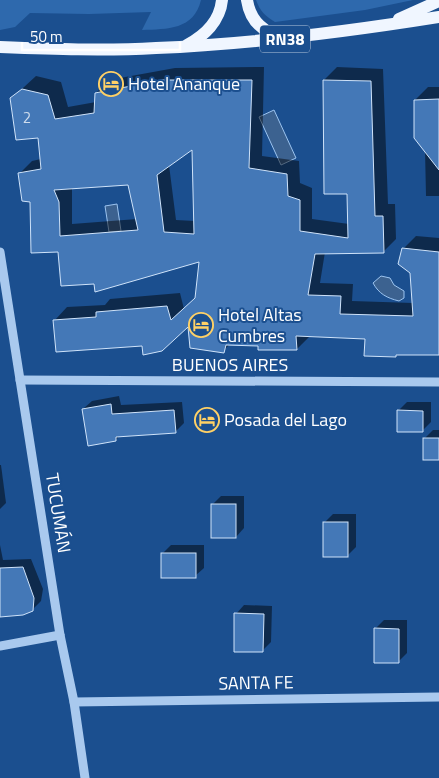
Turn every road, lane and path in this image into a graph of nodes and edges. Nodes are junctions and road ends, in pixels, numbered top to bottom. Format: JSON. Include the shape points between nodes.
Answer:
{"nodes":[{"id":1,"x":222,"y":0,"type":"edge"},
{"id":2,"x":247,"y":0,"type":"edge"},
{"id":3,"x":439,"y":1,"type":"edge"},
{"id":4,"x":439,"y":17,"type":"edge"},
{"id":5,"x":386,"y":25,"type":"junction"},
{"id":6,"x":287,"y":38,"type":"junction"},
{"id":7,"x":0,"y":47,"type":"edge"},
{"id":8,"x":184,"y":47,"type":"junction"},
{"id":9,"x":0,"y":252,"type":"edge"},
{"id":10,"x":20,"y":380,"type":"junction"},
{"id":11,"x":439,"y":382,"type":"edge"},
{"id":12,"x":60,"y":635,"type":"junction"},
{"id":13,"x":0,"y":646,"type":"edge"},
{"id":14,"x":439,"y":697,"type":"edge"},
{"id":15,"x":74,"y":702,"type":"junction"},
{"id":16,"x":84,"y":778,"type":"edge"}],
"edges":[{"from":1,"to":8,"type":"main road","via":[[211,26]]},
{"from":2,"to":6,"type":"main road","via":[[258,26],[272,35]]},
{"from":3,"to":5,"type":"main road"},
{"from":4,"to":5,"type":"main road","number":"RN38"},
{"from":5,"to":6,"type":"main road","number":"RN38"},
{"from":6,"to":8,"type":"main road","number":"RN38"},
{"from":7,"to":8,"type":"main road","number":"RN38"},
{"from":9,"to":10,"type":"street","name":"TUCUMÁN"},
{"from":10,"to":11,"type":"street","name":"BUENOS AIRES"},
{"from":10,"to":12,"type":"street","name":"TUCUMÁN"},
{"from":12,"to":13,"type":"street"},
{"from":12,"to":15,"type":"street","name":"TUCUMÁN"},
{"from":14,"to":15,"type":"street","name":"SANTA FE"},
{"from":15,"to":16,"type":"street","name":"TUCUMÁN"}]}
